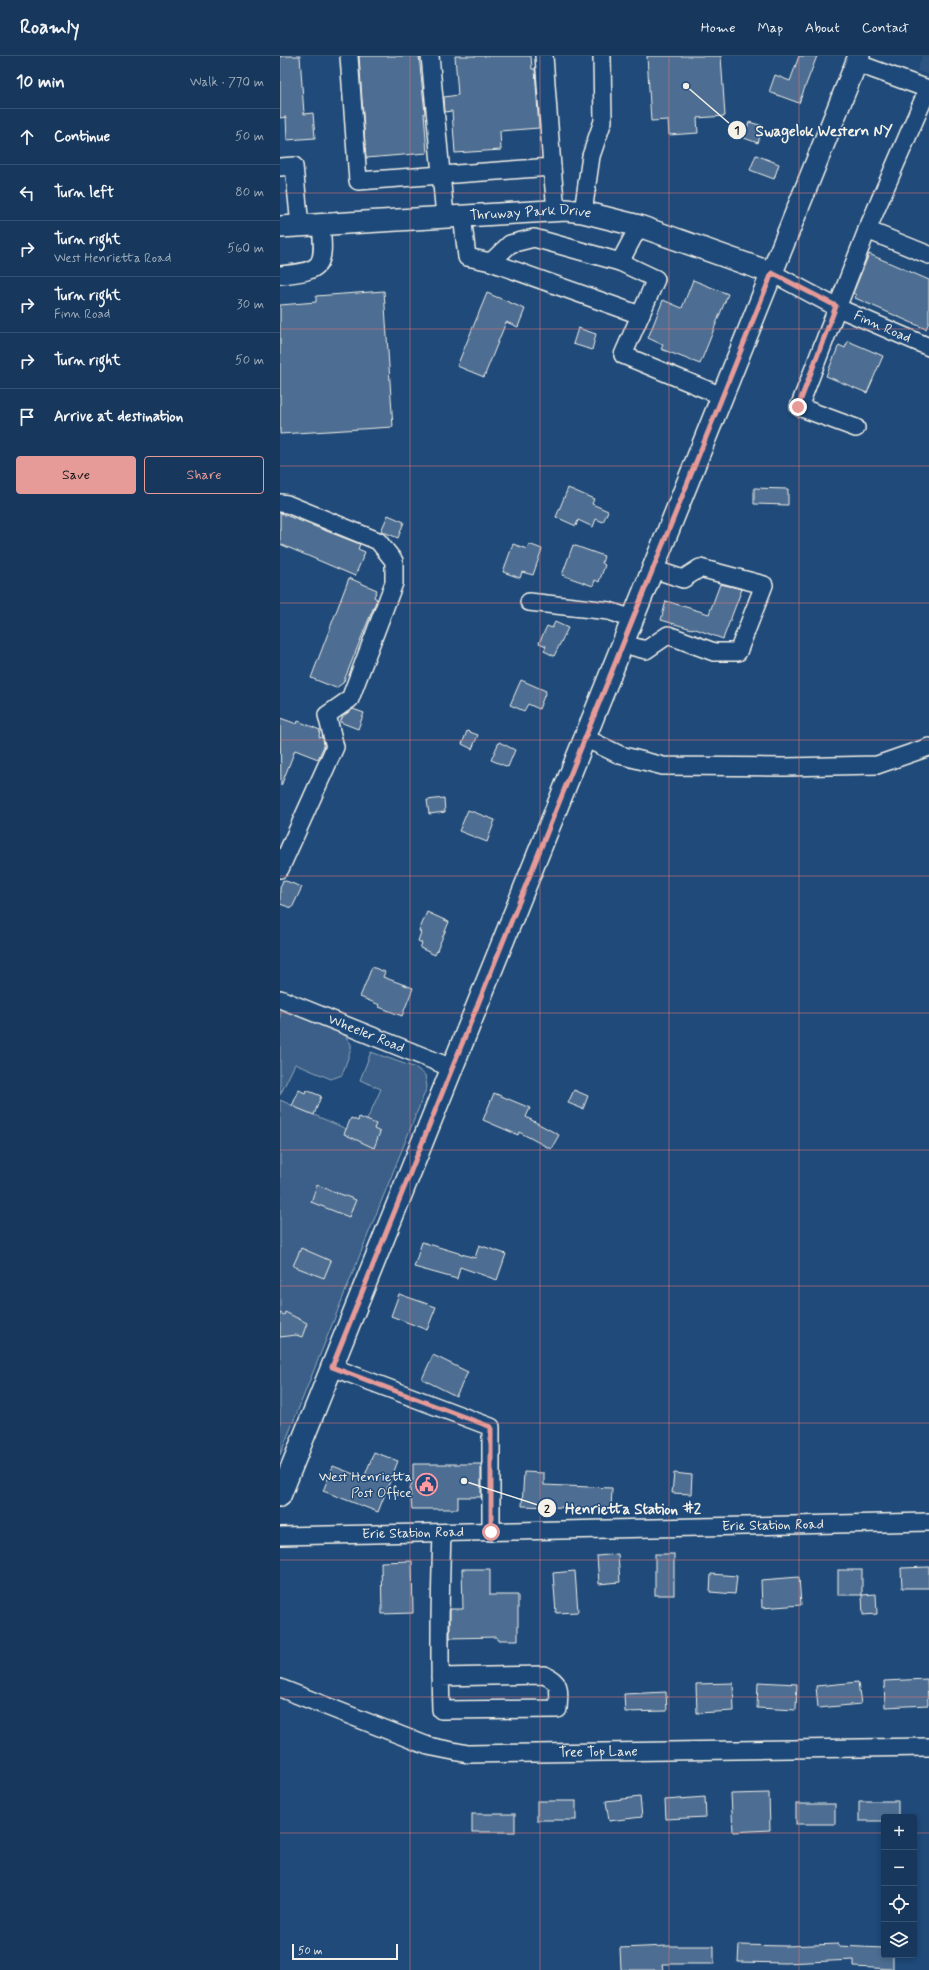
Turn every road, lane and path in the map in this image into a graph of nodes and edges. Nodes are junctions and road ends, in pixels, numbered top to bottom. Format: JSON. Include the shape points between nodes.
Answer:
{"nodes":[{"id":1,"x":349,"y":56,"type":"edge"},
{"id":2,"x":430,"y":56,"type":"edge"},
{"id":3,"x":544,"y":56,"type":"edge"},
{"id":4,"x":602,"y":56,"type":"edge"},
{"id":5,"x":858,"y":60,"type":"edge"},
{"id":6,"x":928,"y":88,"type":"edge"},
{"id":7,"x":280,"y":167,"type":"edge"},
{"id":8,"x":552,"y":167,"type":"junction"},
{"id":9,"x":441,"y":175,"type":"junction"},
{"id":10,"x":556,"y":210,"type":"junction"},
{"id":11,"x":583,"y":212,"type":"junction"},
{"id":12,"x":453,"y":216,"type":"junction"},
{"id":13,"x":321,"y":225,"type":"junction"},
{"id":14,"x":638,"y":226,"type":"junction"},
{"id":15,"x":290,"y":227,"type":"edge"},
{"id":16,"x":867,"y":230,"type":"junction"},
{"id":17,"x":929,"y":255,"type":"edge"},
{"id":18,"x":491,"y":262,"type":"junction"},
{"id":19,"x":620,"y":262,"type":"junction"},
{"id":20,"x":772,"y":273,"type":"junction"},
{"id":21,"x":280,"y":275,"type":"edge"},
{"id":22,"x":836,"y":306,"type":"junction"},
{"id":23,"x":640,"y":316,"type":"junction"},
{"id":24,"x":929,"y":347,"type":"edge"},
{"id":25,"x":722,"y":396,"type":"junction"},
{"id":26,"x":856,"y":428,"type":"dead end"},
{"id":27,"x":280,"y":503,"type":"edge"},
{"id":28,"x":653,"y":569,"type":"junction"},
{"id":29,"x":529,"y":602,"type":"dead end"},
{"id":30,"x":633,"y":619,"type":"junction"},
{"id":31,"x":623,"y":644,"type":"junction"},
{"id":32,"x":585,"y":738,"type":"junction"},
{"id":33,"x":929,"y":747,"type":"edge"},
{"id":34,"x":280,"y":869,"type":"edge"},
{"id":35,"x":280,"y":999,"type":"edge"},
{"id":36,"x":452,"y":1068,"type":"junction"},
{"id":37,"x":332,"y":1367,"type":"junction"},
{"id":38,"x":280,"y":1496,"type":"edge"},
{"id":39,"x":929,"y":1522,"type":"edge"},
{"id":40,"x":491,"y":1532,"type":"junction"},
{"id":41,"x":442,"y":1533,"type":"junction"},
{"id":42,"x":280,"y":1536,"type":"edge"},
{"id":43,"x":440,"y":1677,"type":"junction"},
{"id":44,"x":280,"y":1688,"type":"edge"},
{"id":45,"x":929,"y":1746,"type":"edge"}],
"edges":[{"from":1,"to":9,"type":"street","via":[[358,181]]},
{"from":2,"to":9,"type":"street"},
{"from":3,"to":8,"type":"street"},
{"from":4,"to":11,"type":"street","via":[[603,121],[592,156]]},
{"from":5,"to":6,"type":"street"},
{"from":5,"to":20,"type":"main road"},
{"from":6,"to":16,"type":"street"},
{"from":7,"to":15,"type":"street","via":[[294,166]]},
{"from":8,"to":9,"type":"street"},
{"from":8,"to":10,"type":"street"},
{"from":9,"to":12,"type":"street"},
{"from":10,"to":11,"type":"main road","name":"Thruway Park Drive"},
{"from":10,"to":12,"type":"main road","name":"Thruway Park Drive"},
{"from":11,"to":14,"type":"main road","name":"Thruway Park Drive"},
{"from":12,"to":13,"type":"main road","name":"Thruway Park Drive"},
{"from":12,"to":18,"type":"street","via":[[467,257]]},
{"from":13,"to":15,"type":"main road","name":"Thruway Park Drive"},
{"from":13,"to":21,"type":"street","via":[[322,260],[316,268],[306,273]]},
{"from":14,"to":19,"type":"street"},
{"from":14,"to":20,"type":"main road","name":"Thruway Park Drive"},
{"from":16,"to":17,"type":"street"},
{"from":16,"to":22,"type":"street"},
{"from":18,"to":19,"type":"street","via":[[510,244],[534,238]]},
{"from":18,"to":23,"type":"street"},
{"from":19,"to":23,"type":"street","via":[[656,279]]},
{"from":20,"to":22,"type":"street","name":"Finn Road"},
{"from":20,"to":25,"type":"main road"},
{"from":22,"to":24,"type":"street","name":"Finn Road"},
{"from":22,"to":26,"type":"street","via":[[798,407]]},
{"from":23,"to":25,"type":"street","via":[[623,355]]},
{"from":25,"to":28,"type":"main road"},
{"from":27,"to":34,"type":"street","via":[[378,541],[394,561],[394,583],[350,700],[327,715],[335,747]]},
{"from":28,"to":30,"type":"main road"},
{"from":28,"to":31,"type":"street","via":[[683,579],[700,568],[764,585],[738,652],[714,652],[668,635],[646,650]]},
{"from":29,"to":30,"type":"street","via":[[609,611]]},
{"from":30,"to":31,"type":"main road"},
{"from":31,"to":32,"type":"main road"},
{"from":32,"to":33,"type":"street","via":[[620,755],[662,766],[877,765]]},
{"from":32,"to":36,"type":"main road"},
{"from":35,"to":36,"type":"street","name":"Wheeler Road"},
{"from":36,"to":37,"type":"main road"},
{"from":37,"to":38,"type":"main road"},
{"from":37,"to":40,"type":"street","via":[[491,1427]]},
{"from":39,"to":40,"type":"street","name":"Erie Station Road"},
{"from":40,"to":41,"type":"street","name":"Erie Station Road"},
{"from":41,"to":42,"type":"street","name":"Erie Station Road"},
{"from":41,"to":43,"type":"street"},
{"from":43,"to":43,"type":"street","via":[[441,1710],[558,1709],[559,1689],[555,1680],[544,1674]]},
{"from":44,"to":45,"type":"street","name":"Tree Top Lane","via":[[428,1746],[468,1754]]}]}
